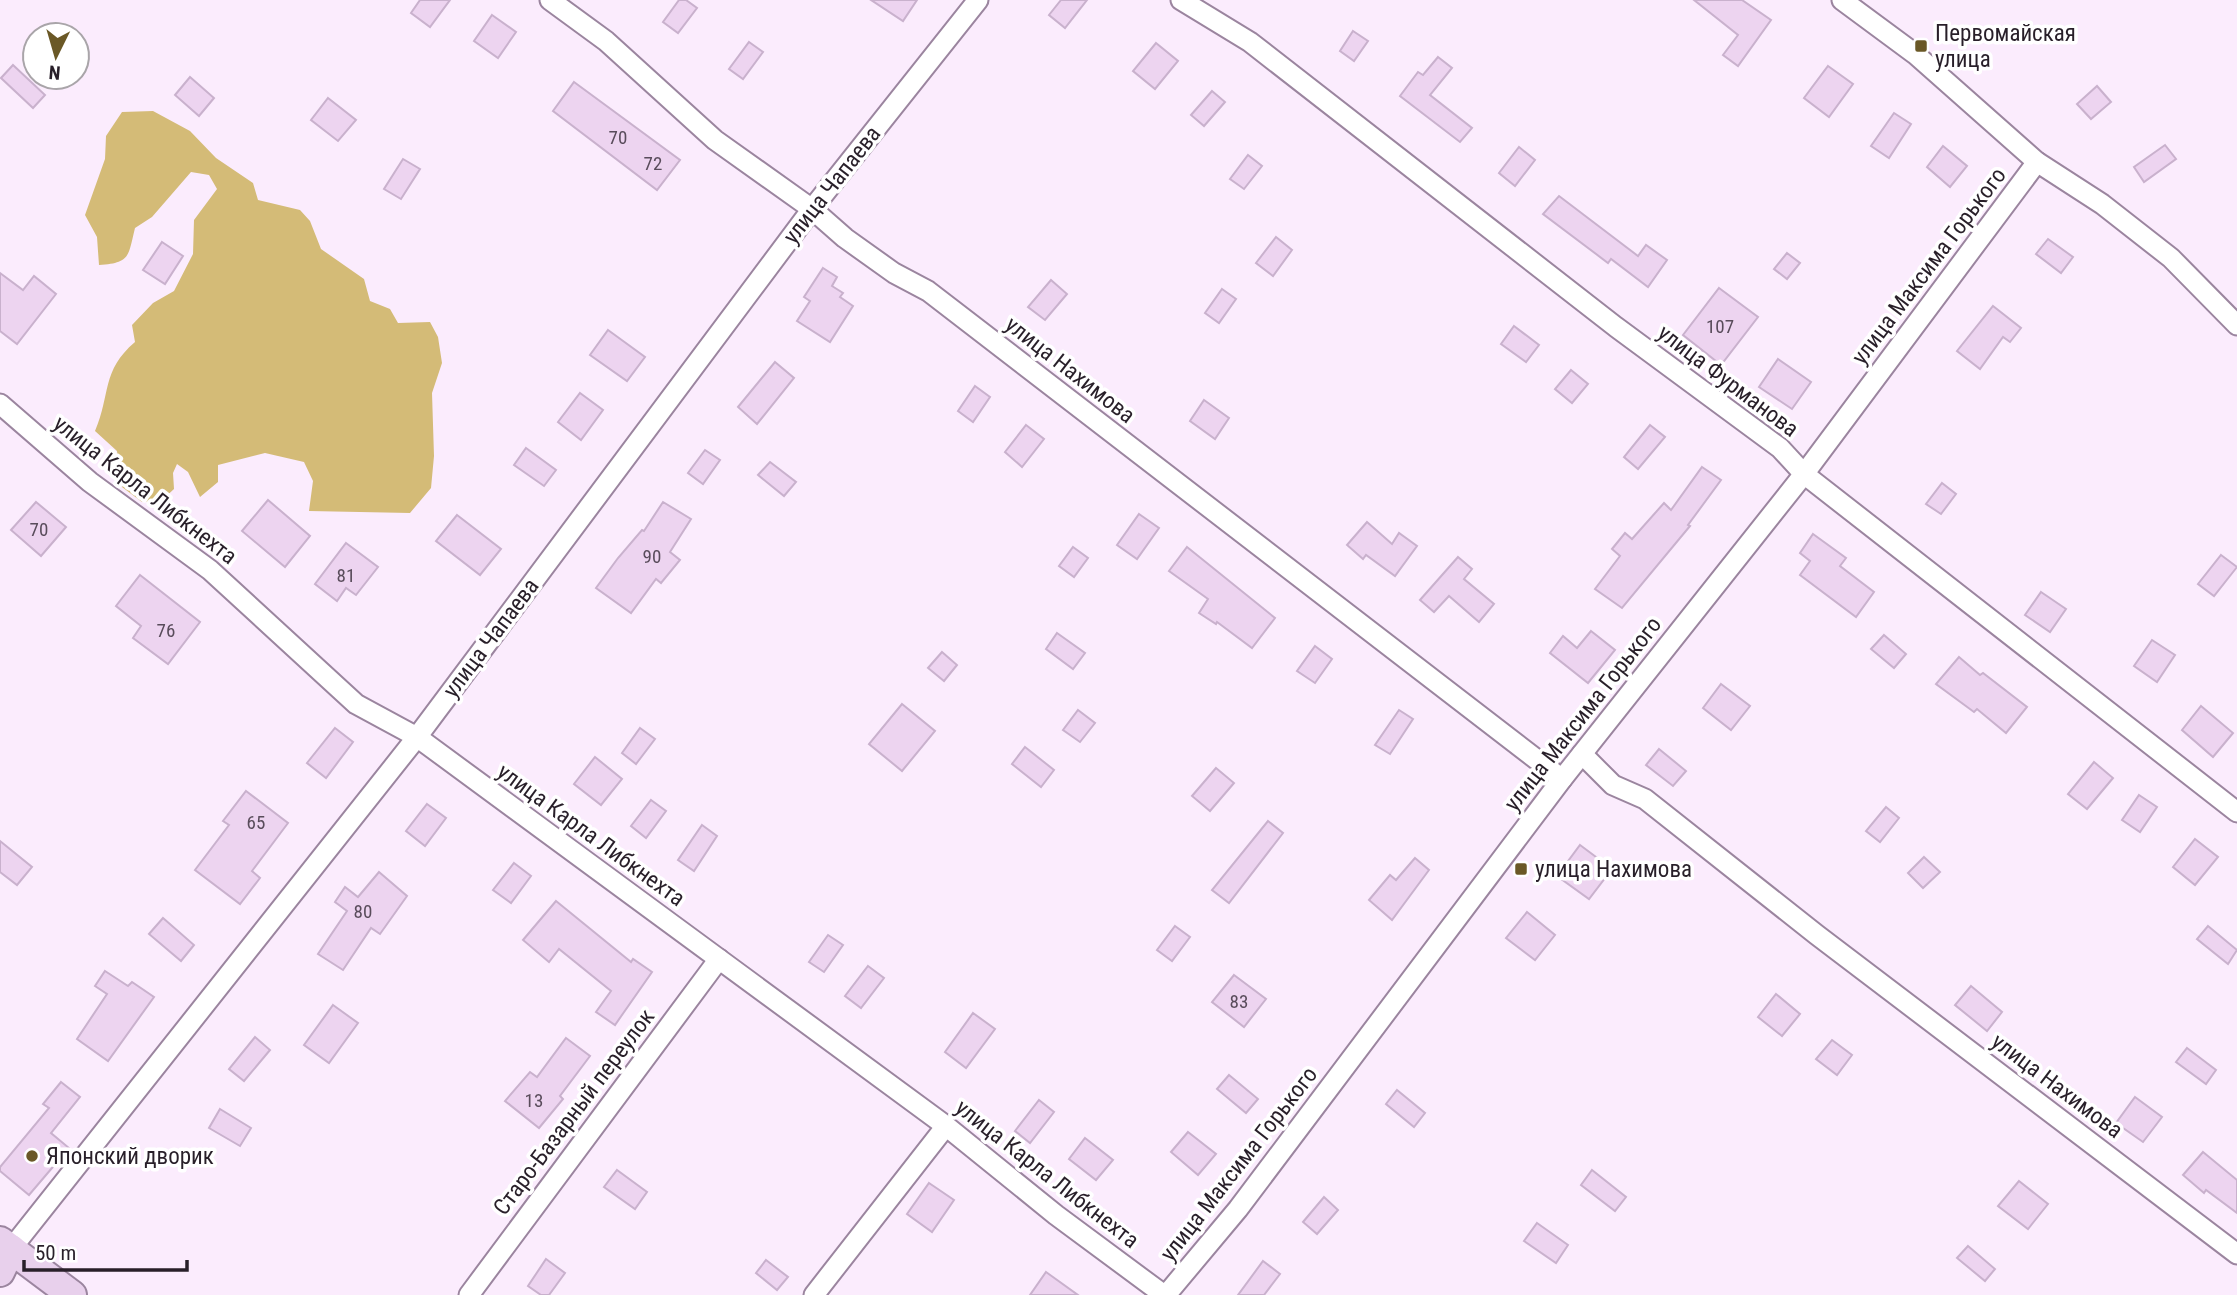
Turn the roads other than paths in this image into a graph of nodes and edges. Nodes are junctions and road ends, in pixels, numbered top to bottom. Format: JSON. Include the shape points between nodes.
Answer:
{"nodes":[{"id":1,"x":551,"y":0,"type":"edge"},
{"id":2,"x":978,"y":0,"type":"edge"},
{"id":3,"x":1181,"y":0,"type":"edge"},
{"id":4,"x":1842,"y":0,"type":"edge"},
{"id":5,"x":2037,"y":162,"type":"junction"},
{"id":6,"x":812,"y":209,"type":"junction"},
{"id":7,"x":2237,"y":325,"type":"edge"},
{"id":8,"x":0,"y":404,"type":"edge"},
{"id":9,"x":1804,"y":474,"type":"junction"},
{"id":10,"x":417,"y":737,"type":"junction"},
{"id":11,"x":1582,"y":754,"type":"junction"},
{"id":12,"x":1563,"y":779,"type":"junction"},
{"id":13,"x":2237,"y":813,"type":"edge"},
{"id":14,"x":719,"y":959,"type":"junction"},
{"id":15,"x":946,"y":1126,"type":"junction"},
{"id":16,"x":4,"y":1254,"type":"edge"},
{"id":17,"x":2237,"y":1254,"type":"edge"},
{"id":18,"x":72,"y":1295,"type":"edge"},
{"id":19,"x":468,"y":1295,"type":"edge"},
{"id":20,"x":814,"y":1295,"type":"edge"},
{"id":21,"x":1165,"y":1295,"type":"edge"}],
"edges":[{"from":1,"to":6,"type":"street","name":"улица Нахимова","via":[[606,41],[715,139]]},
{"from":2,"to":6,"type":"street","name":"улица Чапаева"},
{"from":3,"to":9,"type":"street","name":"улица Фурманова","via":[[1250,43],[1780,448]]},
{"from":4,"to":5,"type":"street","via":[[1915,54]]},
{"from":5,"to":7,"type":"street","via":[[2102,204],[2171,258]]},
{"from":5,"to":9,"type":"street","name":"улица Максима Горького"},
{"from":6,"to":10,"type":"street","name":"улица Чапаева"},
{"from":6,"to":12,"type":"street","name":"улица Нахимова","via":[[845,238],[939,300]]},
{"from":8,"to":10,"type":"street","name":"улица Карла Либкнехта","via":[[90,482],[210,570],[356,704]]},
{"from":9,"to":11,"type":"street","name":"улица Максима Горького"},
{"from":9,"to":13,"type":"street","name":"улица Фурманова"},
{"from":10,"to":14,"type":"street","name":"улица Карла Либкнехта"},
{"from":10,"to":16,"type":"street","name":"улица Чапаева"},
{"from":11,"to":12,"type":"street","name":"улица Максима Горького"},
{"from":11,"to":17,"type":"street","name":"улица Нахимова","via":[[1613,785],[1645,799]]},
{"from":12,"to":21,"type":"street","name":"улица Максима Горького","via":[[1238,1209]]},
{"from":14,"to":15,"type":"street","name":"улица Карла Либкнехта"},
{"from":14,"to":19,"type":"street","name":"Старо-Базарный переулок"},
{"from":15,"to":20,"type":"street"},
{"from":15,"to":21,"type":"street","name":"улица Карла Либкнехта"},
{"from":16,"to":18,"type":"street"}]}
